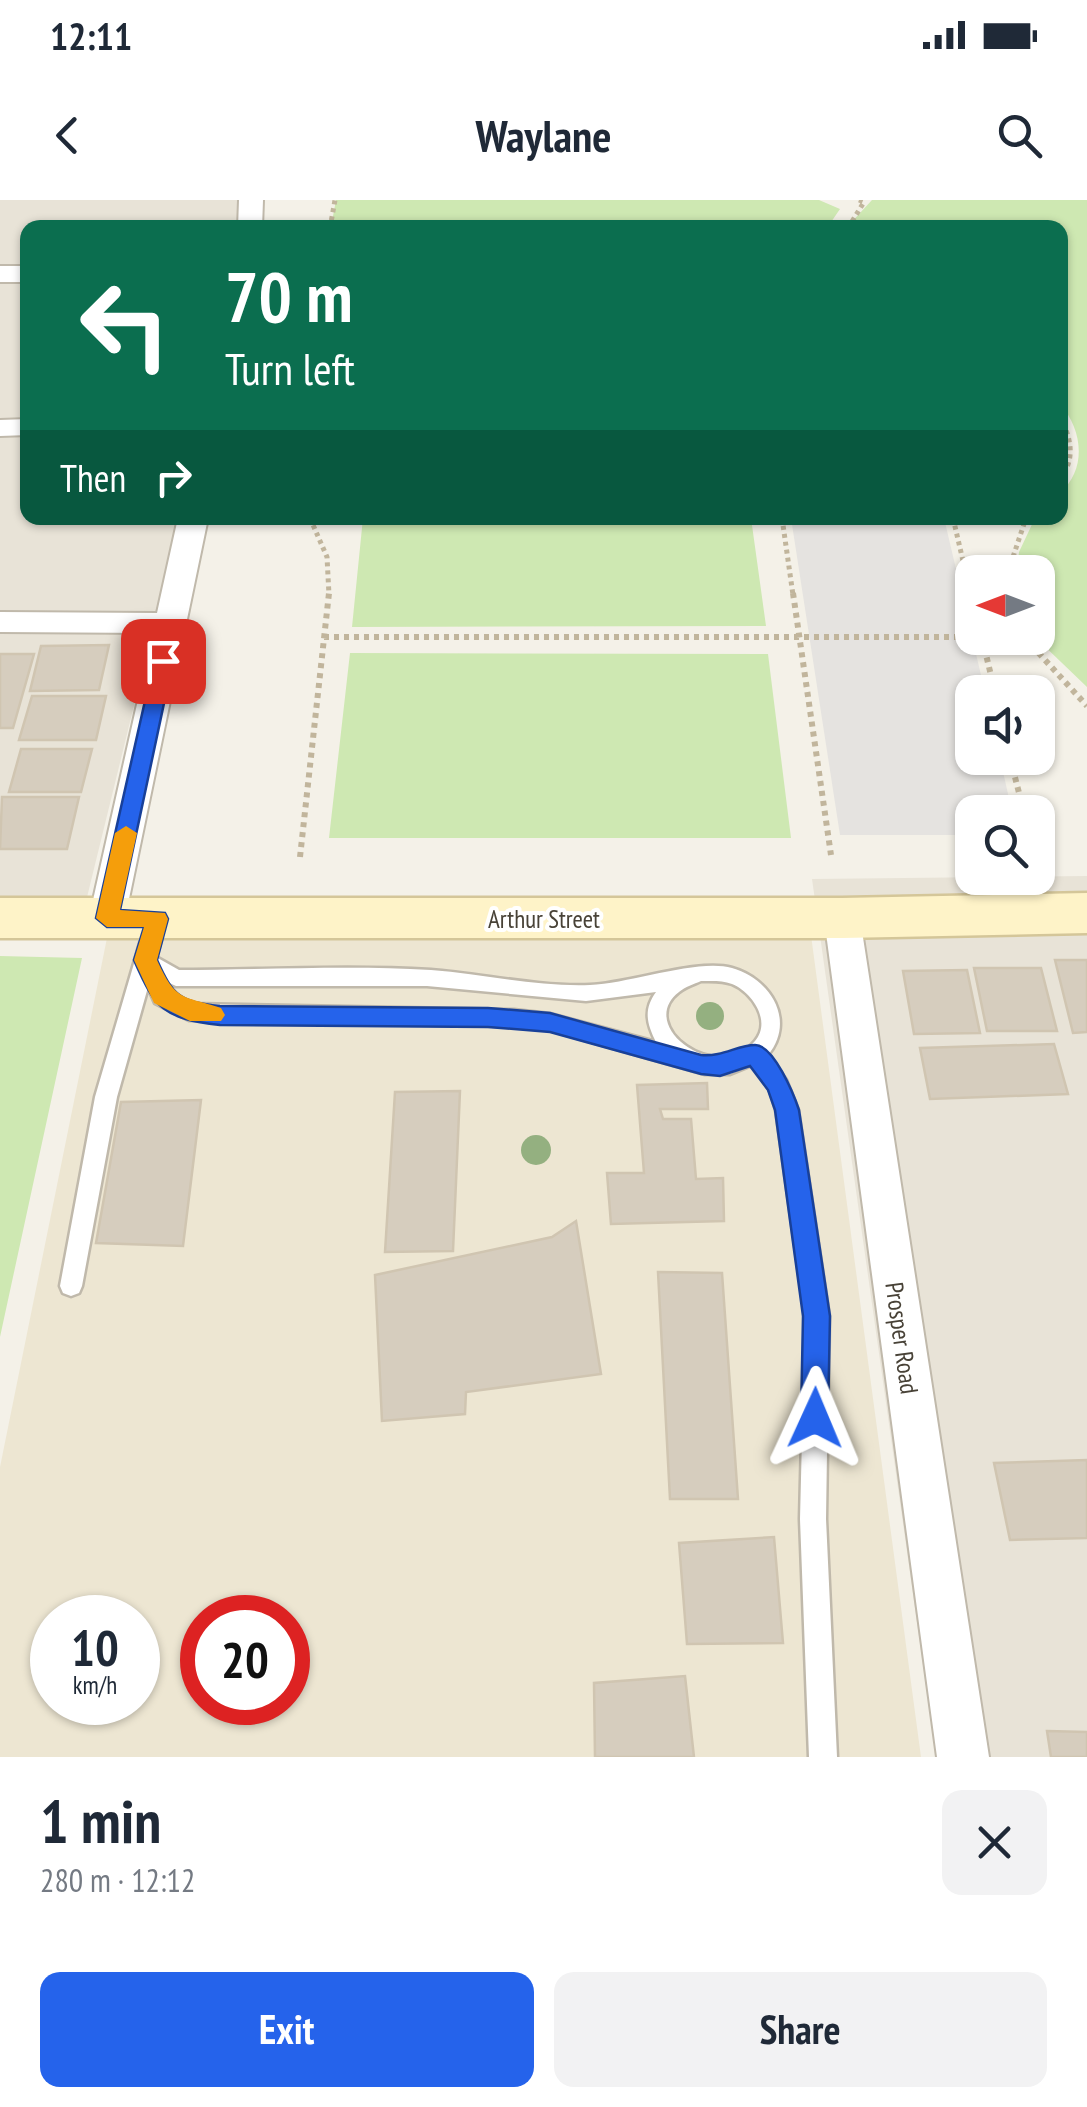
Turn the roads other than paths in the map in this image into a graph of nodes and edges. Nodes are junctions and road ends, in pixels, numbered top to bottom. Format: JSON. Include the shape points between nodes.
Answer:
{"nodes":[{"id":1,"x":192,"y":525,"type":"edge"},
{"id":2,"x":0,"y":622,"type":"edge"},
{"id":3,"x":171,"y":623,"type":"junction"},
{"id":4,"x":1087,"y":913,"type":"edge"},
{"id":5,"x":0,"y":918,"type":"edge"},
{"id":6,"x":842,"y":918,"type":"junction"},
{"id":7,"x":137,"y":933,"type":"junction"},
{"id":8,"x":681,"y":979,"type":"junction"},
{"id":9,"x":756,"y":1054,"type":"junction"},
{"id":10,"x":683,"y":1058,"type":"junction"},
{"id":11,"x":71,"y":1286,"type":"dead end"},
{"id":12,"x":823,"y":1757,"type":"edge"},
{"id":13,"x":963,"y":1757,"type":"edge"}],
"edges":[{"from":1,"to":3,"type":"street"},
{"from":2,"to":3,"type":"street"},
{"from":3,"to":7,"type":"street"},
{"from":4,"to":6,"type":"street","name":"Arthur Street"},
{"from":5,"to":7,"type":"street","name":"Arthur Street"},
{"from":6,"to":7,"type":"street","name":"Arthur Street"},
{"from":6,"to":13,"type":"street","name":"Prosper Road"},
{"from":7,"to":8,"type":"lane","via":[[176,978],[426,978],[586,993]]},
{"from":7,"to":10,"type":"lane","via":[[162,996],[190,1012],[514,1018]]},
{"from":7,"to":11,"type":"lane"},
{"from":8,"to":9,"type":"lane","via":[[736,977],[764,998],[772,1028]]},
{"from":8,"to":10,"type":"lane","via":[[667,988],[655,1017],[658,1032]]},
{"from":9,"to":10,"type":"lane","via":[[720,1066]]},
{"from":9,"to":12,"type":"lane","via":[[787,1110],[816,1316],[813,1519]]}]}
